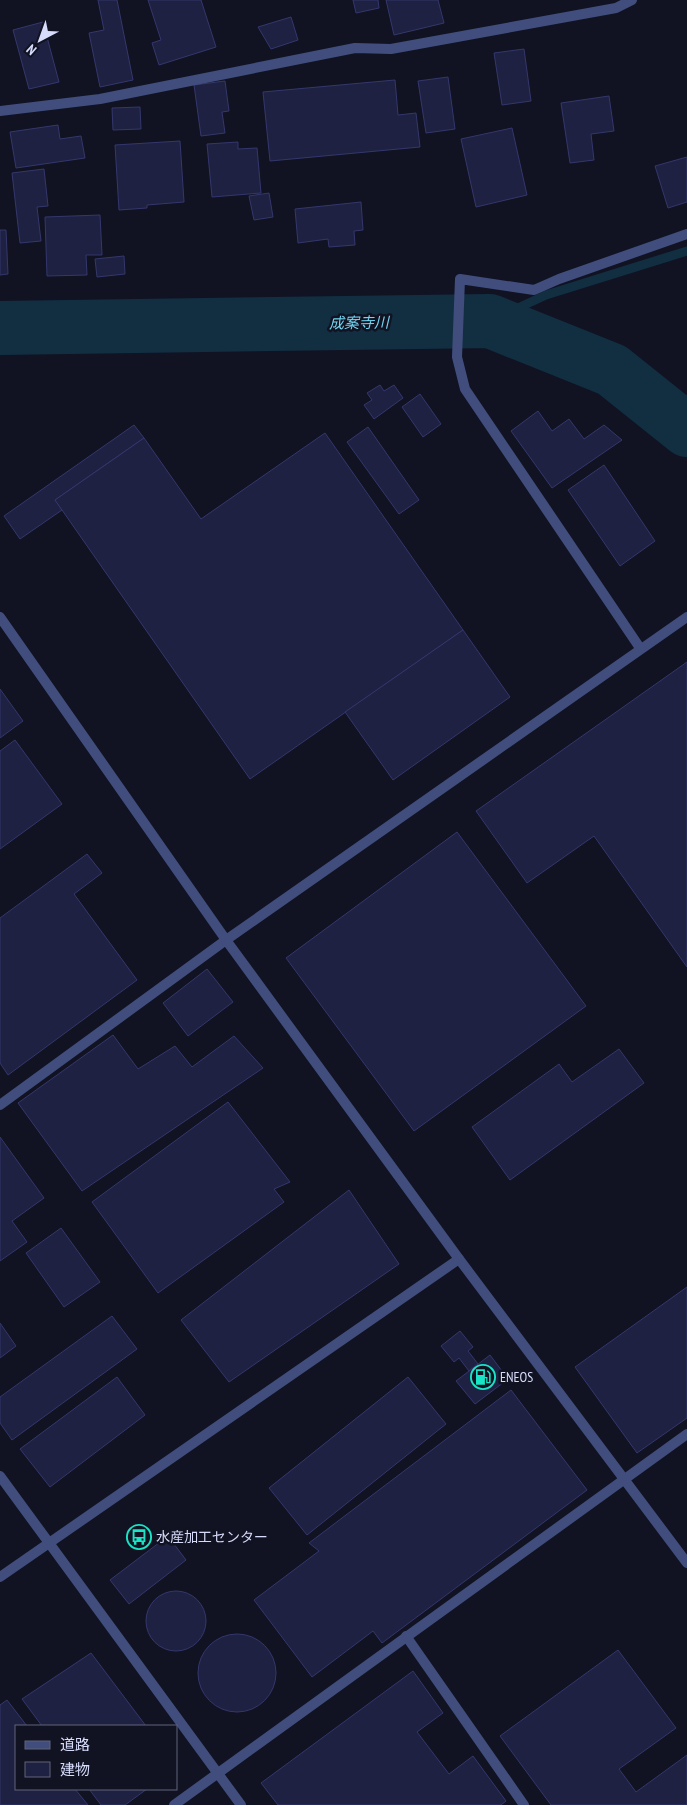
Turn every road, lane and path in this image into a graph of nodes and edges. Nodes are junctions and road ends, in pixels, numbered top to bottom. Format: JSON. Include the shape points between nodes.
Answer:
{"nodes":[{"id":1,"x":632,"y":0,"type":"edge"},
{"id":2,"x":0,"y":111,"type":"edge"},
{"id":3,"x":687,"y":234,"type":"edge"},
{"id":4,"x":0,"y":617,"type":"edge"},
{"id":5,"x":687,"y":617,"type":"edge"},
{"id":6,"x":640,"y":648,"type":"junction"},
{"id":7,"x":226,"y":940,"type":"junction"},
{"id":8,"x":0,"y":1105,"type":"edge"},
{"id":9,"x":460,"y":1259,"type":"junction"},
{"id":10,"x":687,"y":1434,"type":"edge"},
{"id":11,"x":0,"y":1476,"type":"edge"},
{"id":12,"x":625,"y":1478,"type":"junction"},
{"id":13,"x":48,"y":1542,"type":"junction"},
{"id":14,"x":687,"y":1563,"type":"edge"},
{"id":15,"x":0,"y":1577,"type":"edge"},
{"id":16,"x":406,"y":1636,"type":"junction"},
{"id":17,"x":217,"y":1772,"type":"junction"},
{"id":18,"x":174,"y":1805,"type":"edge"},
{"id":19,"x":241,"y":1805,"type":"edge"},
{"id":20,"x":524,"y":1805,"type":"edge"}],
"edges":[{"from":1,"to":2,"type":"street","via":[[616,8],[391,49],[355,48],[100,99]]},
{"from":3,"to":6,"type":"street","via":[[534,290],[460,279],[457,357],[465,389]]},
{"from":4,"to":7,"type":"street"},
{"from":5,"to":6,"type":"street"},
{"from":6,"to":7,"type":"street"},
{"from":7,"to":8,"type":"street"},
{"from":7,"to":9,"type":"street"},
{"from":9,"to":12,"type":"street"},
{"from":9,"to":13,"type":"street"},
{"from":10,"to":12,"type":"street"},
{"from":11,"to":13,"type":"street"},
{"from":12,"to":14,"type":"street"},
{"from":12,"to":16,"type":"street"},
{"from":13,"to":15,"type":"street"},
{"from":13,"to":17,"type":"street"},
{"from":16,"to":17,"type":"street"},
{"from":16,"to":20,"type":"street"},
{"from":17,"to":18,"type":"street"},
{"from":17,"to":19,"type":"street"}]}
